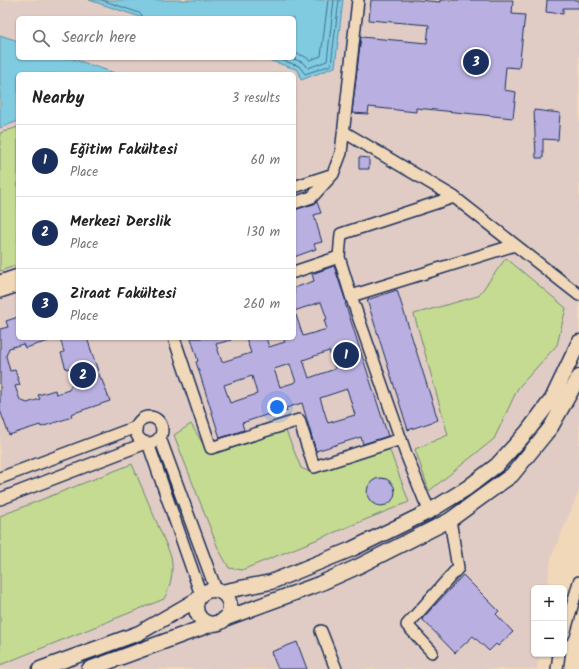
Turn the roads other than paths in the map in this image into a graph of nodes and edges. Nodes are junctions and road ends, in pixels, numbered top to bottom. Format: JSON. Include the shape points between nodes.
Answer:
{"nodes":[{"id":1,"x":358,"y":0,"type":"edge"},
{"id":2,"x":344,"y":132,"type":"junction"},
{"id":3,"x":333,"y":174,"type":"junction"},
{"id":4,"x":296,"y":186,"type":"edge"},
{"id":5,"x":454,"y":197,"type":"junction"},
{"id":6,"x":296,"y":202,"type":"edge"},
{"id":7,"x":515,"y":245,"type":"junction"},
{"id":8,"x":339,"y":257,"type":"junction"},
{"id":9,"x":296,"y":271,"type":"edge"},
{"id":10,"x":16,"y":276,"type":"edge"},
{"id":11,"x":0,"y":281,"type":"edge"},
{"id":12,"x":16,"y":287,"type":"edge"},
{"id":13,"x":0,"y":292,"type":"edge"},
{"id":14,"x":579,"y":295,"type":"edge"},
{"id":15,"x":351,"y":296,"type":"junction"},
{"id":16,"x":175,"y":340,"type":"edge"},
{"id":17,"x":579,"y":342,"type":"edge"},
{"id":18,"x":579,"y":377,"type":"edge"},
{"id":19,"x":136,"y":427,"type":"junction"},
{"id":20,"x":160,"y":438,"type":"junction"},
{"id":21,"x":401,"y":439,"type":"junction"},
{"id":22,"x":147,"y":443,"type":"junction"},
{"id":23,"x":0,"y":478,"type":"edge"},
{"id":24,"x":0,"y":499,"type":"edge"},
{"id":25,"x":430,"y":512,"type":"junction"},
{"id":26,"x":450,"y":520,"type":"junction"},
{"id":27,"x":579,"y":582,"type":"edge"},
{"id":28,"x":219,"y":591,"type":"junction"},
{"id":29,"x":200,"y":597,"type":"junction"},
{"id":30,"x":219,"y":621,"type":"junction"},
{"id":31,"x":567,"y":624,"type":"edge"},
{"id":32,"x":321,"y":632,"type":"dead end"},
{"id":33,"x":432,"y":652,"type":"dead end"},
{"id":34,"x":559,"y":657,"type":"edge"},
{"id":35,"x":40,"y":669,"type":"edge"},
{"id":36,"x":89,"y":669,"type":"edge"},
{"id":37,"x":336,"y":669,"type":"edge"},
{"id":38,"x":557,"y":669,"type":"edge"}],
"edges":[{"from":1,"to":2,"type":"street"},
{"from":2,"to":3,"type":"street","via":[[342,153]]},
{"from":2,"to":5,"type":"street"},
{"from":3,"to":4,"type":"street"},
{"from":3,"to":6,"type":"street","via":[[312,197]]},
{"from":5,"to":7,"type":"street"},
{"from":5,"to":8,"type":"street","via":[[341,234]]},
{"from":7,"to":14,"type":"street"},
{"from":7,"to":15,"type":"street"},
{"from":8,"to":9,"type":"street"},
{"from":8,"to":15,"type":"street"},
{"from":10,"to":11,"type":"street"},
{"from":12,"to":13,"type":"street"},
{"from":15,"to":21,"type":"street"},
{"from":16,"to":21,"type":"street","via":[[212,448],[299,420],[314,467]]},
{"from":17,"to":25,"type":"street","via":[[552,398],[527,432],[497,465]]},
{"from":18,"to":26,"type":"street","via":[[551,427],[512,475]]},
{"from":19,"to":20,"type":"street","via":[[144,417],[154,417],[161,424]]},
{"from":19,"to":22,"type":"street","via":[[137,436]]},
{"from":19,"to":23,"type":"street"},
{"from":20,"to":22,"type":"street"},
{"from":20,"to":28,"type":"street"},
{"from":21,"to":25,"type":"street"},
{"from":22,"to":24,"type":"street"},
{"from":22,"to":29,"type":"street"},
{"from":25,"to":28,"type":"street","via":[[352,549],[271,582]]},
{"from":26,"to":30,"type":"street","via":[[319,584]]},
{"from":26,"to":33,"type":"street","via":[[458,568],[407,625]]},
{"from":27,"to":31,"type":"street"},
{"from":28,"to":29,"type":"street","via":[[211,590]]},
{"from":28,"to":30,"type":"street","via":[[230,605],[227,615]]},
{"from":29,"to":30,"type":"street","via":[[196,609],[201,618],[209,623]]},
{"from":29,"to":35,"type":"street","via":[[139,633]]},
{"from":30,"to":36,"type":"street"},
{"from":32,"to":37,"type":"street"},
{"from":34,"to":38,"type":"street"}]}
